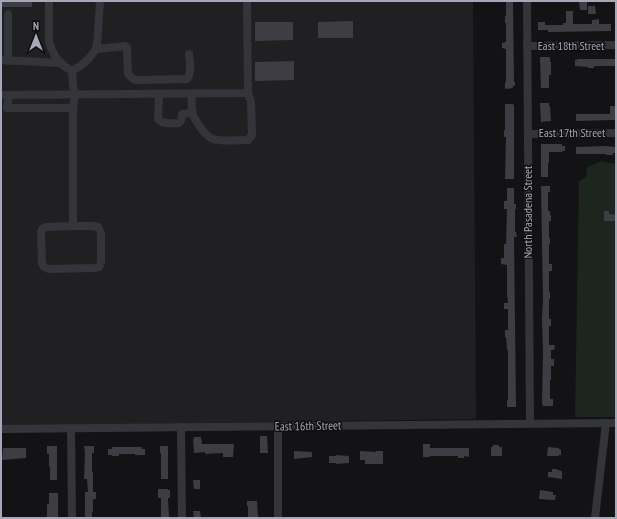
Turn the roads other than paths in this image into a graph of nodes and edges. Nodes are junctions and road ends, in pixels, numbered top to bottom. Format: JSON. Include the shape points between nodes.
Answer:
{"nodes":[{"id":1,"x":49,"y":1,"type":"edge"},
{"id":2,"x":99,"y":1,"type":"edge"},
{"id":3,"x":248,"y":1,"type":"edge"},
{"id":4,"x":527,"y":1,"type":"edge"},
{"id":5,"x":8,"y":14,"type":"dead end"},
{"id":6,"x":616,"y":45,"type":"edge"},
{"id":7,"x":527,"y":46,"type":"junction"},
{"id":8,"x":96,"y":49,"type":"junction"},
{"id":9,"x":189,"y":54,"type":"dead end"},
{"id":10,"x":4,"y":60,"type":"edge"},
{"id":11,"x":61,"y":64,"type":"junction"},
{"id":12,"x":72,"y":71,"type":"junction"},
{"id":13,"x":248,"y":93,"type":"junction"},
{"id":14,"x":159,"y":94,"type":"junction"},
{"id":15,"x":192,"y":94,"type":"junction"},
{"id":16,"x":5,"y":95,"type":"edge"},
{"id":17,"x":75,"y":95,"type":"junction"},
{"id":18,"x":73,"y":108,"type":"junction"},
{"id":19,"x":192,"y":112,"type":"junction"},
{"id":20,"x":616,"y":133,"type":"edge"},
{"id":21,"x":528,"y":134,"type":"junction"},
{"id":22,"x":73,"y":226,"type":"junction"},
{"id":23,"x":530,"y":423,"type":"junction"},
{"id":24,"x":606,"y":423,"type":"junction"},
{"id":25,"x":616,"y":423,"type":"edge"},
{"id":26,"x":278,"y":426,"type":"junction"},
{"id":27,"x":181,"y":427,"type":"junction"},
{"id":28,"x":71,"y":428,"type":"junction"},
{"id":29,"x":1,"y":429,"type":"edge"},
{"id":30,"x":72,"y":518,"type":"edge"},
{"id":31,"x":182,"y":518,"type":"edge"},
{"id":32,"x":278,"y":518,"type":"edge"},
{"id":33,"x":595,"y":518,"type":"edge"}],
"edges":[{"from":1,"to":11,"type":"street","via":[[49,42]]},
{"from":2,"to":8,"type":"street"},
{"from":3,"to":13,"type":"street"},
{"from":4,"to":7,"type":"street","name":"North Pasadena Street"},
{"from":5,"to":10,"type":"street"},
{"from":6,"to":7,"type":"street","name":"East 18th Street"},
{"from":7,"to":21,"type":"street","name":"North Pasadena Street"},
{"from":8,"to":9,"type":"street","via":[[127,47],[128,74],[135,80],[188,79]]},
{"from":8,"to":12,"type":"street","via":[[88,60]]},
{"from":10,"to":11,"type":"street"},
{"from":11,"to":12,"type":"street"},
{"from":12,"to":17,"type":"street"},
{"from":13,"to":15,"type":"street"},
{"from":13,"to":19,"type":"street","via":[[251,102],[252,135],[248,140],[214,139],[199,125]]},
{"from":14,"to":15,"type":"street"},
{"from":14,"to":17,"type":"street"},
{"from":14,"to":19,"type":"street","via":[[160,122],[179,123],[182,114]]},
{"from":15,"to":19,"type":"street"},
{"from":16,"to":17,"type":"street"},
{"from":16,"to":18,"type":"street","via":[[7,108]]},
{"from":17,"to":18,"type":"street"},
{"from":18,"to":22,"type":"street"},
{"from":20,"to":21,"type":"street","name":"East 17th Street"},
{"from":21,"to":23,"type":"street","name":"North Pasadena Street"},
{"from":22,"to":22,"type":"street","via":[[98,227],[101,263],[94,268],[44,267],[42,228]]},
{"from":23,"to":24,"type":"street","name":"East 16th Street"},
{"from":23,"to":26,"type":"street","name":"East 16th Street"},
{"from":24,"to":25,"type":"street","name":"East 16th Street"},
{"from":24,"to":33,"type":"street"},
{"from":26,"to":27,"type":"street","name":"East 16th Street"},
{"from":26,"to":32,"type":"street"},
{"from":27,"to":28,"type":"street","name":"East 16th Street"},
{"from":27,"to":31,"type":"street"},
{"from":28,"to":29,"type":"street","name":"East 16th Street"},
{"from":28,"to":30,"type":"street"}]}
